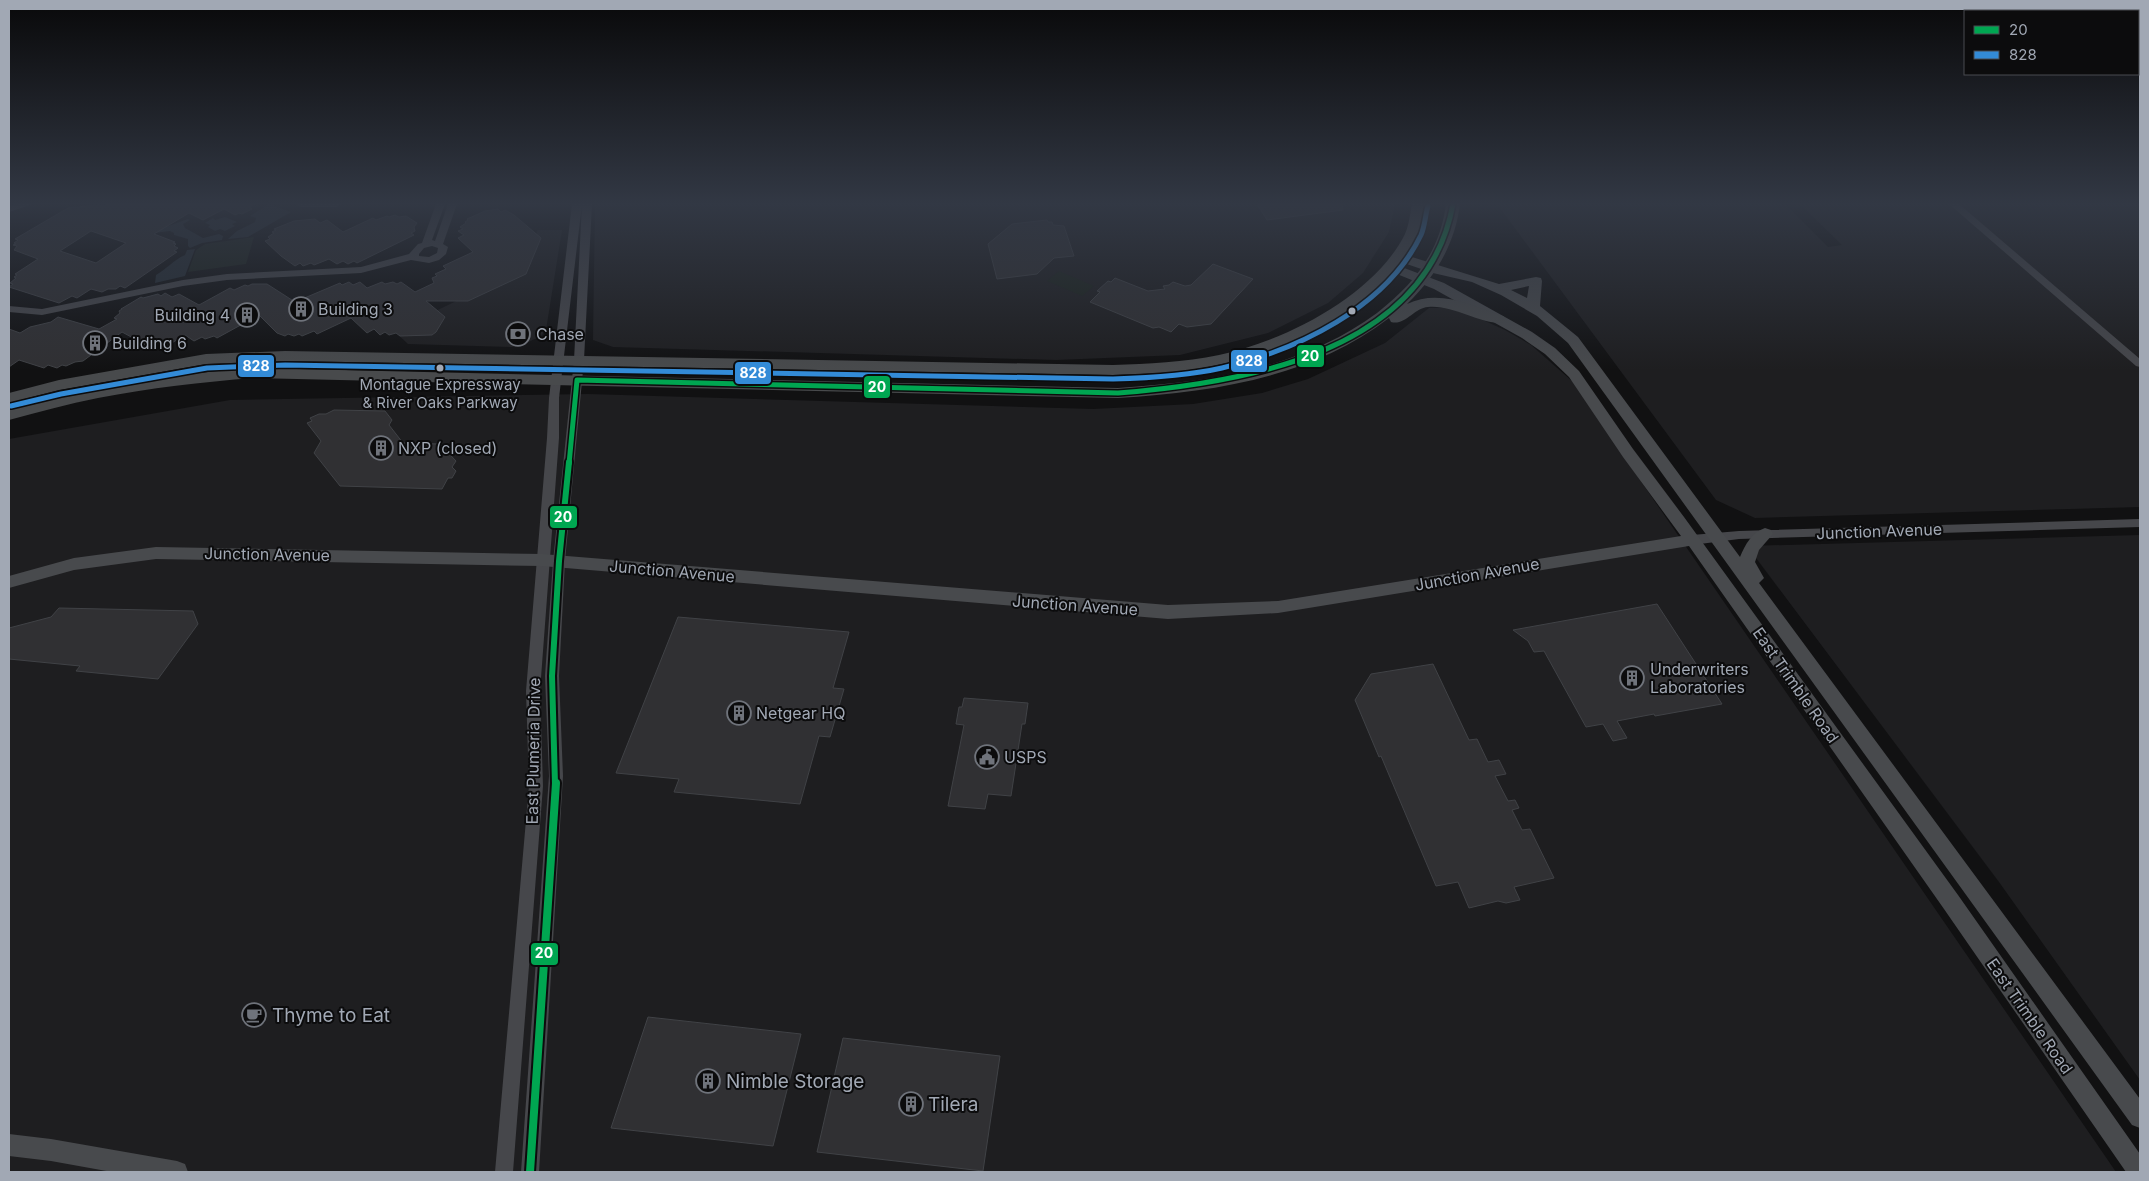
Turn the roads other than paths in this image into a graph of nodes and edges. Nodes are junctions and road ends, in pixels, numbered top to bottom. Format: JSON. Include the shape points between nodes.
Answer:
{"nodes":[{"id":1,"x":402,"y":259,"type":"edge"},
{"id":2,"x":572,"y":259,"type":"edge"},
{"id":3,"x":577,"y":259,"type":"edge"},
{"id":4,"x":583,"y":259,"type":"edge"},
{"id":5,"x":1397,"y":259,"type":"edge"},
{"id":6,"x":1436,"y":259,"type":"edge"},
{"id":7,"x":1444,"y":259,"type":"edge"},
{"id":8,"x":2017,"y":259,"type":"edge"},
{"id":9,"x":1395,"y":262,"type":"junction"},
{"id":10,"x":1428,"y":274,"type":"junction"},
{"id":11,"x":582,"y":280,"type":"junction"},
{"id":12,"x":1477,"y":280,"type":"junction"},
{"id":13,"x":1498,"y":288,"type":"junction"},
{"id":14,"x":1533,"y":306,"type":"junction"},
{"id":15,"x":9,"y":309,"type":"edge"},
{"id":16,"x":1498,"y":319,"type":"junction"},
{"id":17,"x":1356,"y":336,"type":"junction"},
{"id":18,"x":560,"y":360,"type":"junction"},
{"id":19,"x":579,"y":360,"type":"junction"},
{"id":20,"x":2140,"y":364,"type":"edge"},
{"id":21,"x":556,"y":380,"type":"junction"},
{"id":22,"x":577,"y":380,"type":"junction"},
{"id":23,"x":9,"y":398,"type":"edge"},
{"id":24,"x":9,"y":414,"type":"edge"},
{"id":25,"x":2140,"y":523,"type":"edge"},
{"id":26,"x":1765,"y":534,"type":"junction"},
{"id":27,"x":1717,"y":537,"type":"junction"},
{"id":28,"x":1692,"y":540,"type":"junction"},
{"id":29,"x":542,"y":560,"type":"junction"},
{"id":30,"x":560,"y":561,"type":"junction"},
{"id":31,"x":9,"y":582,"type":"edge"},
{"id":32,"x":1796,"y":644,"type":"junction"},
{"id":33,"x":554,"y":730,"type":"junction"},
{"id":34,"x":534,"y":734,"type":"junction"},
{"id":35,"x":545,"y":937,"type":"junction"},
{"id":36,"x":524,"y":941,"type":"junction"},
{"id":37,"x":2140,"y":1117,"type":"edge"},
{"id":38,"x":9,"y":1145,"type":"edge"},
{"id":39,"x":177,"y":1172,"type":"edge"},
{"id":40,"x":504,"y":1172,"type":"edge"},
{"id":41,"x":530,"y":1172,"type":"edge"},
{"id":42,"x":2139,"y":1172,"type":"edge"}],
"edges":[{"from":1,"to":15,"type":"street","via":[[361,270],[228,277],[184,283],[42,312]]},
{"from":2,"to":18,"type":"street","name":"East Plumeria Drive"},
{"from":3,"to":11,"type":"street","via":[[576,273]]},
{"from":4,"to":11,"type":"street"},
{"from":5,"to":9,"type":"highway"},
{"from":6,"to":10,"type":"highway"},
{"from":7,"to":12,"type":"main road","name":"East Trimble Road","via":[[1451,268]]},
{"from":8,"to":20,"type":"street"},
{"from":9,"to":10,"type":"main road","name":"East Trimble Road"},
{"from":9,"to":19,"type":"highway","via":[[1334,314],[1234,356],[1201,363],[1113,370]]},
{"from":10,"to":12,"type":"main road","name":"East Trimble Road","via":[[1449,274]]},
{"from":10,"to":16,"type":"main road","name":"East Trimble Road"},
{"from":10,"to":17,"type":"highway","via":[[1376,323]]},
{"from":11,"to":19,"type":"street","name":"East Plumeria Drive"},
{"from":12,"to":13,"type":"main road","name":"East Trimble Road"},
{"from":13,"to":14,"type":"main road","name":"East Trimble Road"},
{"from":13,"to":14,"type":"main road","via":[[1536,281]]},
{"from":14,"to":27,"type":"main road","name":"East Trimble Road","via":[[1558,325],[1586,356]]},
{"from":16,"to":17,"type":"highway","via":[[1430,302],[1417,304],[1382,330]]},
{"from":16,"to":28,"type":"main road","name":"East Trimble Road","via":[[1550,351],[1574,374]]},
{"from":17,"to":22,"type":"highway","via":[[1302,361],[1245,378],[1157,391],[1118,393]]},
{"from":18,"to":19,"type":"highway"},
{"from":18,"to":21,"type":"street","name":"East Plumeria Drive"},
{"from":18,"to":23,"type":"highway","via":[[309,355],[206,359],[59,385]]},
{"from":19,"to":22,"type":"street","name":"East Plumeria Drive"},
{"from":21,"to":22,"type":"highway"},
{"from":21,"to":24,"type":"highway","via":[[254,372],[200,376],[125,388]]},
{"from":21,"to":29,"type":"street","name":"East Plumeria Drive"},
{"from":22,"to":30,"type":"street","name":"East Plumeria Drive"},
{"from":25,"to":26,"type":"street","name":"Junction Avenue"},
{"from":26,"to":27,"type":"street","name":"Junction Avenue"},
{"from":26,"to":32,"type":"main road","via":[[1755,541],[1747,562]]},
{"from":27,"to":28,"type":"street","name":"Junction Avenue"},
{"from":27,"to":32,"type":"main road","name":"East Trimble Road"},
{"from":28,"to":30,"type":"main road","name":"Junction Avenue","via":[[1278,607],[1168,612]]},
{"from":28,"to":42,"type":"main road","name":"East Trimble Road"},
{"from":29,"to":30,"type":"main road","name":"Junction Avenue"},
{"from":29,"to":31,"type":"main road","name":"Junction Avenue","via":[[156,553],[74,564]]},
{"from":29,"to":34,"type":"street","name":"East Plumeria Drive","via":[[533,691]]},
{"from":30,"to":33,"type":"street","name":"East Plumeria Drive","via":[[552,676]]},
{"from":32,"to":37,"type":"main road","name":"East Trimble Road"},
{"from":33,"to":34,"type":"street"},
{"from":33,"to":35,"type":"street","name":"East Plumeria Drive","via":[[556,776]]},
{"from":34,"to":36,"type":"street","name":"East Plumeria Drive","via":[[536,786]]},
{"from":35,"to":36,"type":"street"},
{"from":35,"to":41,"type":"street","name":"East Plumeria Drive"},
{"from":36,"to":40,"type":"street","name":"East Plumeria Drive"},
{"from":38,"to":39,"type":"main road","via":[[42,1147],[141,1168]]}]}
